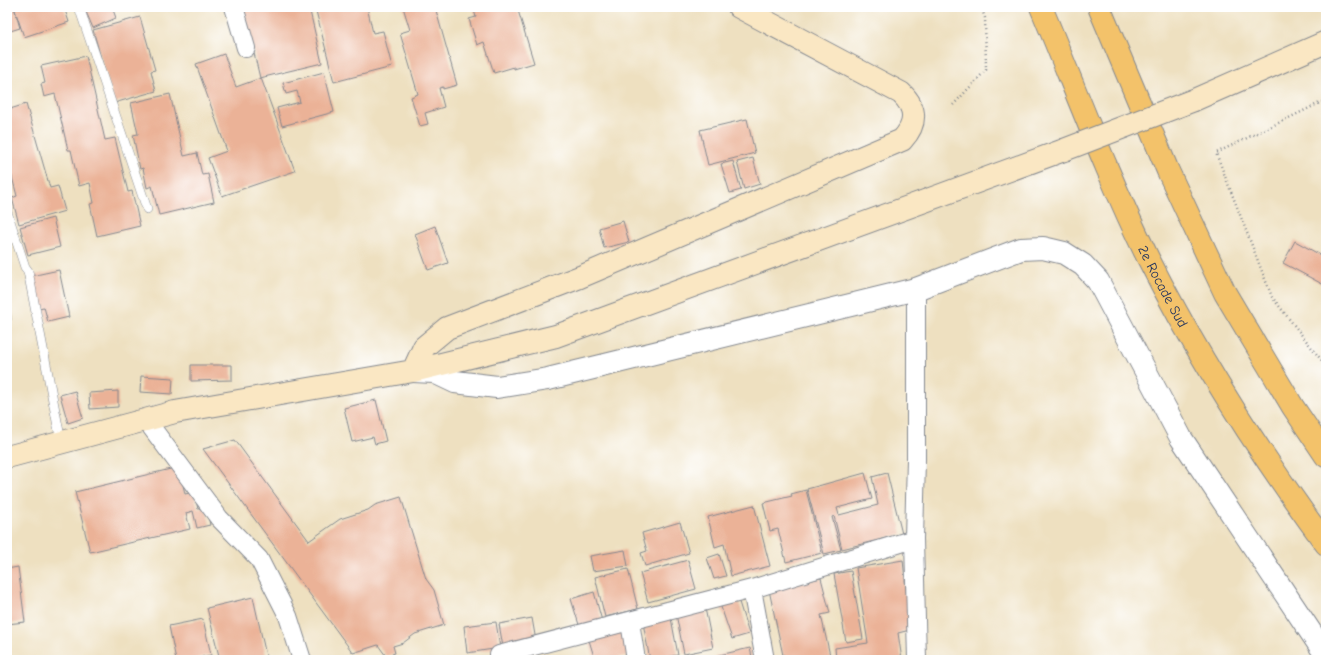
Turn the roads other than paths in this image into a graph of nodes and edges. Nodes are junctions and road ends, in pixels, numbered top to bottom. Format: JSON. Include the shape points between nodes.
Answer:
{"nodes":[{"id":1,"x":79,"y":7,"type":"edge"},
{"id":2,"x":234,"y":7,"type":"edge"},
{"id":3,"x":739,"y":7,"type":"edge"},
{"id":4,"x":1041,"y":7,"type":"edge"},
{"id":5,"x":1099,"y":7,"type":"edge"},
{"id":6,"x":1326,"y":42,"type":"edge"},
{"id":7,"x":246,"y":48,"type":"dead end"},
{"id":8,"x":148,"y":209,"type":"dead end"},
{"id":9,"x":7,"y":212,"type":"edge"},
{"id":10,"x":916,"y":289,"type":"junction"},
{"id":11,"x":413,"y":371,"type":"junction"},
{"id":12,"x":146,"y":420,"type":"junction"},
{"id":13,"x":61,"y":442,"type":"junction"},
{"id":14,"x":1326,"y":456,"type":"edge"},
{"id":15,"x":7,"y":457,"type":"edge"},
{"id":16,"x":914,"y":539,"type":"junction"},
{"id":17,"x":1326,"y":544,"type":"edge"},
{"id":18,"x":752,"y":589,"type":"junction"},
{"id":19,"x":630,"y":622,"type":"junction"},
{"id":20,"x":499,"y":655,"type":"dead end"},
{"id":21,"x":1326,"y":655,"type":"edge"},
{"id":22,"x":302,"y":660,"type":"edge"},
{"id":23,"x":636,"y":660,"type":"edge"},
{"id":24,"x":765,"y":660,"type":"edge"},
{"id":25,"x":917,"y":660,"type":"edge"}],
"edges":[{"from":1,"to":8,"type":"lane"},
{"from":2,"to":7,"type":"street"},
{"from":3,"to":11,"type":"main road","via":[[901,93],[912,107],[914,116],[908,133],[902,140],[594,271],[447,328],[424,347]]},
{"from":4,"to":17,"type":"highway","name":"2e Rocade Sud","via":[[1107,169],[1148,257],[1194,343],[1244,427]]},
{"from":5,"to":14,"type":"highway","via":[[1168,171],[1225,293],[1293,407]]},
{"from":6,"to":11,"type":"main road","bridge":true,"via":[[1194,100],[1064,150],[556,336]]},
{"from":9,"to":13,"type":"lane","via":[[28,271]]},
{"from":10,"to":11,"type":"street","via":[[548,379],[497,387],[455,382],[434,372]]},
{"from":10,"to":16,"type":"street"},
{"from":10,"to":21,"type":"street","via":[[1021,249],[1043,248],[1064,253],[1083,265],[1098,281],[1181,438]]},
{"from":11,"to":12,"type":"main road","via":[[175,412]]},
{"from":12,"to":13,"type":"main road"},
{"from":12,"to":22,"type":"street","via":[[218,518],[259,559],[288,616]]},
{"from":13,"to":15,"type":"main road"},
{"from":16,"to":18,"type":"street"},
{"from":16,"to":25,"type":"street"},
{"from":18,"to":19,"type":"street"},
{"from":18,"to":24,"type":"street"},
{"from":19,"to":20,"type":"street"},
{"from":19,"to":23,"type":"street"}]}
